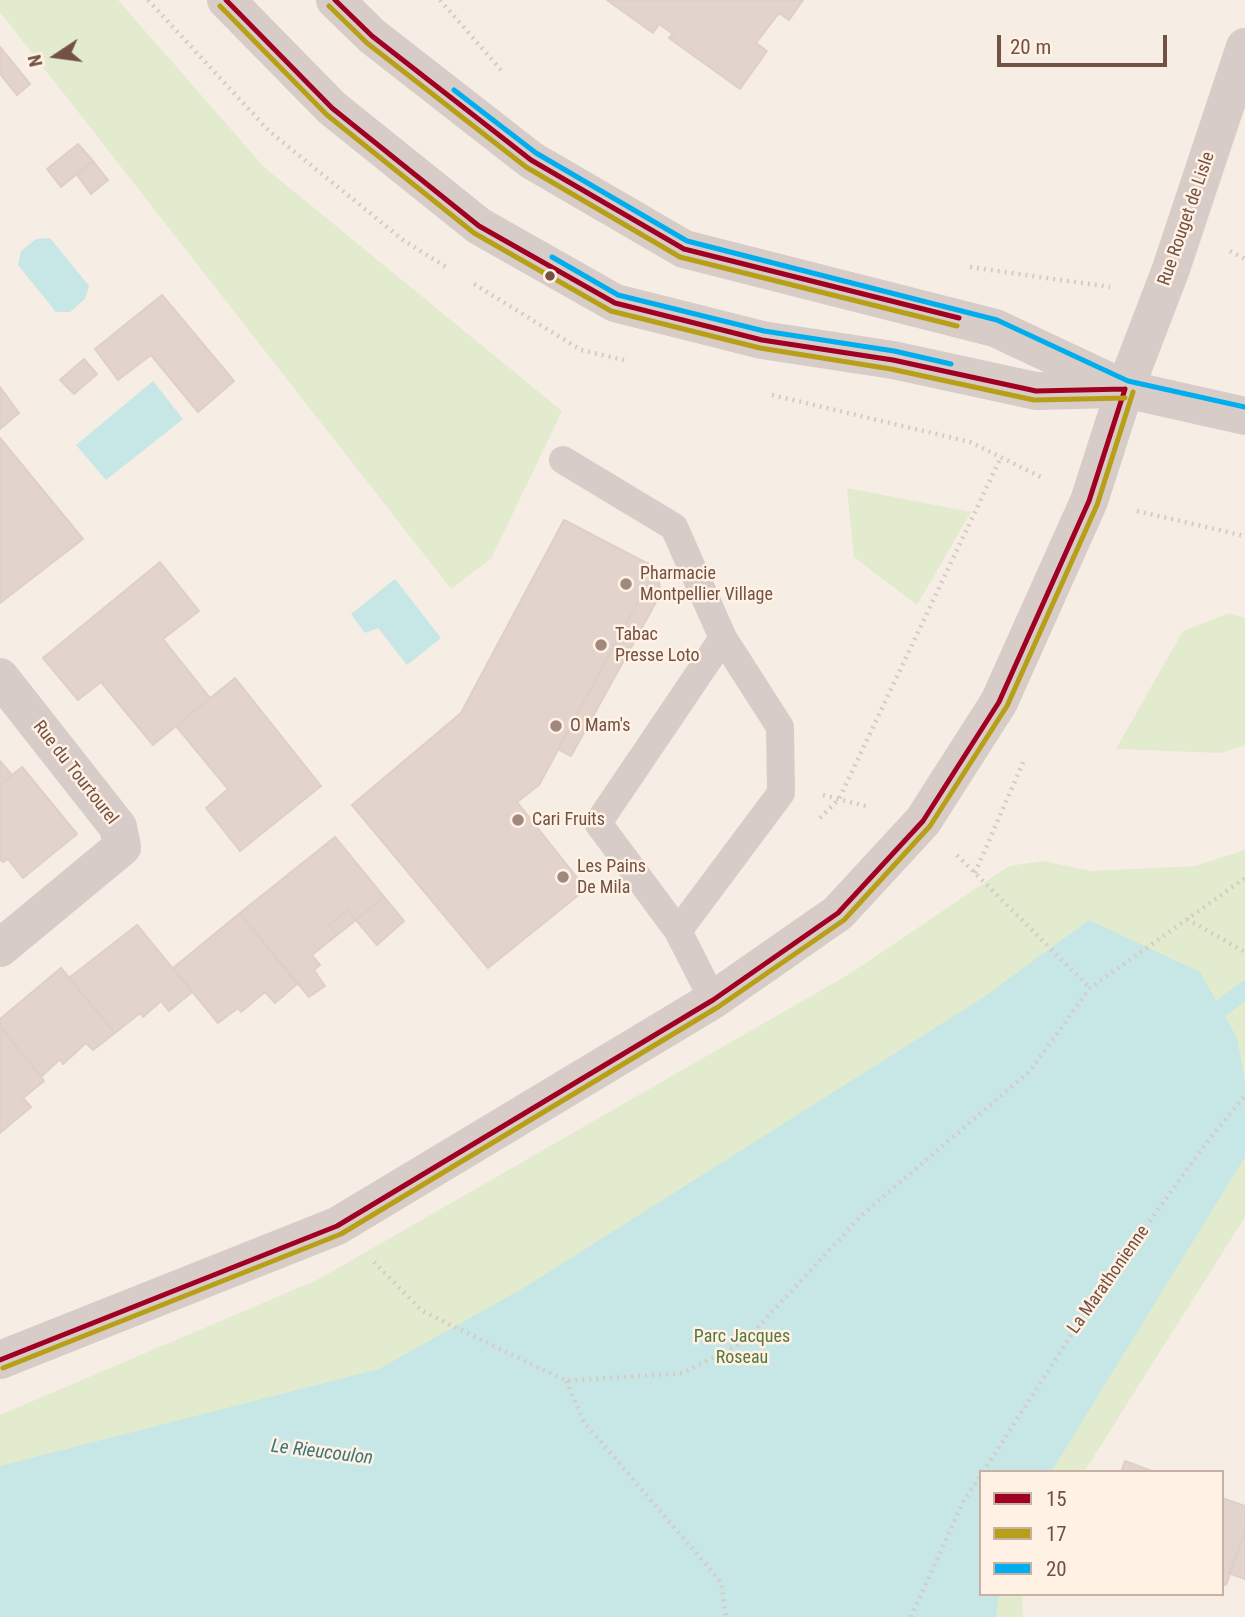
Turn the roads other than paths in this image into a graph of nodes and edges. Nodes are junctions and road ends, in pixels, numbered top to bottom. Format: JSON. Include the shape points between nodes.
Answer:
{"nodes":[{"id":1,"x":226,"y":0,"type":"edge"},
{"id":2,"x":335,"y":0,"type":"edge"},
{"id":3,"x":1245,"y":47,"type":"edge"},
{"id":4,"x":1125,"y":389,"type":"junction"},
{"id":5,"x":1245,"y":416,"type":"edge"},
{"id":6,"x":563,"y":460,"type":"dead end"},
{"id":7,"x":723,"y":638,"type":"junction"},
{"id":8,"x":0,"y":677,"type":"edge"},
{"id":9,"x":678,"y":931,"type":"junction"},
{"id":10,"x":0,"y":948,"type":"edge"},
{"id":11,"x":713,"y":1000,"type":"junction"},
{"id":12,"x":0,"y":1360,"type":"edge"}],
"edges":[{"from":1,"to":4,"type":"street","via":[[332,107],[479,226],[615,303],[762,340],[893,360],[1036,391]]},
{"from":2,"to":4,"type":"street","via":[[372,36],[530,160],[684,249],[995,327]]},
{"from":3,"to":4,"type":"street","name":"Rue Rouget de Lisle"},
{"from":4,"to":5,"type":"street"},
{"from":4,"to":11,"type":"street","name":"Rue Rouget de Lisle","via":[[1089,501],[999,702],[923,821],[838,914]]},
{"from":6,"to":7,"type":"lane","via":[[674,527]]},
{"from":7,"to":9,"type":"lane","via":[[780,727],[781,793]]},
{"from":7,"to":9,"type":"lane","via":[[598,823]]},
{"from":8,"to":10,"type":"street","name":"Rue du Tourtourel","via":[[118,827],[122,847]]},
{"from":9,"to":11,"type":"lane"},
{"from":11,"to":12,"type":"street","name":"Rue Rouget de Lisle","via":[[337,1226]]}]}
